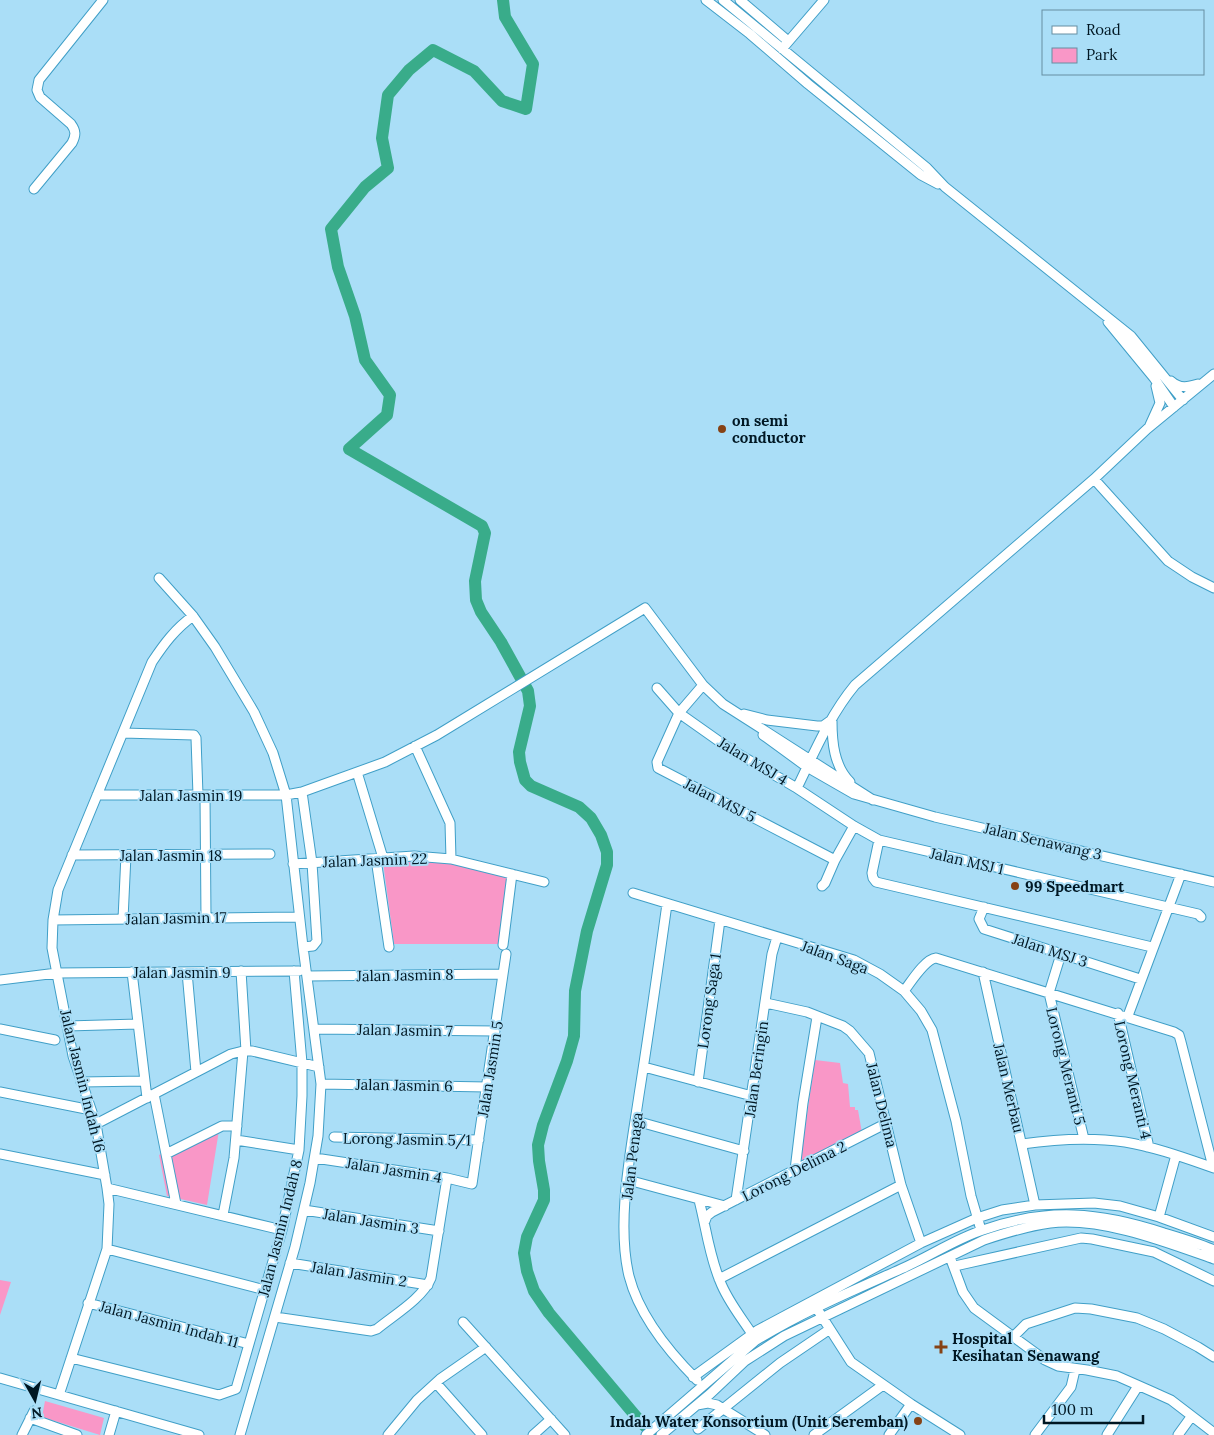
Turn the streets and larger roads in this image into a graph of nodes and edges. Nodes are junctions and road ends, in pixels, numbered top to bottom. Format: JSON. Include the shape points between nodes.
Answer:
{"nodes":[{"id":1,"x":103,"y":0,"type":"edge"},
{"id":2,"x":706,"y":0,"type":"edge"},
{"id":3,"x":711,"y":0,"type":"edge"},
{"id":4,"x":740,"y":0,"type":"edge"},
{"id":5,"x":824,"y":0,"type":"edge"},
{"id":6,"x":724,"y":1,"type":"edge"},
{"id":7,"x":750,"y":34,"type":"junction"},
{"id":8,"x":785,"y":45,"type":"junction"},
{"id":9,"x":945,"y":187,"type":"junction"},
{"id":10,"x":34,"y":189,"type":"dead end"},
{"id":11,"x":1099,"y":310,"type":"junction"},
{"id":12,"x":1154,"y":363,"type":"junction"},
{"id":13,"x":1214,"y":374,"type":"edge"},
{"id":14,"x":1154,"y":378,"type":"junction"},
{"id":15,"x":1205,"y":381,"type":"junction"},
{"id":16,"x":1183,"y":400,"type":"junction"},
{"id":17,"x":1174,"y":407,"type":"junction"},
{"id":18,"x":1147,"y":429,"type":"junction"},
{"id":19,"x":1094,"y":478,"type":"junction"},
{"id":20,"x":159,"y":578,"type":"dead end"},
{"id":21,"x":1214,"y":588,"type":"edge"},
{"id":22,"x":193,"y":616,"type":"junction"},
{"id":23,"x":703,"y":684,"type":"junction"},
{"id":24,"x":658,"y":688,"type":"dead end"},
{"id":25,"x":723,"y":704,"type":"junction"},
{"id":26,"x":680,"y":713,"type":"junction"},
{"id":27,"x":832,"y":720,"type":"junction"},
{"id":28,"x":122,"y":733,"type":"junction"},
{"id":29,"x":415,"y":746,"type":"junction"},
{"id":30,"x":809,"y":763,"type":"junction"},
{"id":31,"x":358,"y":772,"type":"junction"},
{"id":32,"x":797,"y":788,"type":"junction"},
{"id":33,"x":857,"y":789,"type":"junction"},
{"id":34,"x":302,"y":792,"type":"junction"},
{"id":35,"x":97,"y":795,"type":"junction"},
{"id":36,"x":201,"y":795,"type":"junction"},
{"id":37,"x":286,"y":795,"type":"junction"},
{"id":38,"x":873,"y":800,"type":"junction"},
{"id":39,"x":854,"y":826,"type":"junction"},
{"id":40,"x":879,"y":840,"type":"junction"},
{"id":41,"x":205,"y":854,"type":"junction"},
{"id":42,"x":270,"y":854,"type":"dead end"},
{"id":43,"x":72,"y":855,"type":"junction"},
{"id":44,"x":126,"y":855,"type":"junction"},
{"id":45,"x":380,"y":858,"type":"junction"},
{"id":46,"x":451,"y":859,"type":"junction"},
{"id":47,"x":836,"y":860,"type":"junction"},
{"id":48,"x":312,"y":863,"type":"junction"},
{"id":49,"x":293,"y":864,"type":"junction"},
{"id":50,"x":512,"y":874,"type":"junction"},
{"id":51,"x":1181,"y":874,"type":"junction"},
{"id":52,"x":544,"y":882,"type":"dead end"},
{"id":53,"x":1214,"y":882,"type":"edge"},
{"id":54,"x":822,"y":886,"type":"dead end"},
{"id":55,"x":633,"y":894,"type":"dead end"},
{"id":56,"x":667,"y":904,"type":"junction"},
{"id":57,"x":984,"y":906,"type":"junction"},
{"id":58,"x":1169,"y":908,"type":"junction"},
{"id":59,"x":299,"y":917,"type":"junction"},
{"id":60,"x":1201,"y":917,"type":"dead end"},
{"id":61,"x":206,"y":918,"type":"junction"},
{"id":62,"x":124,"y":919,"type":"junction"},
{"id":63,"x":53,"y":920,"type":"junction"},
{"id":64,"x":720,"y":920,"type":"junction"},
{"id":65,"x":777,"y":937,"type":"junction"},
{"id":66,"x":303,"y":947,"type":"junction"},
{"id":67,"x":389,"y":947,"type":"dead end"},
{"id":68,"x":1152,"y":947,"type":"junction"},
{"id":69,"x":1061,"y":954,"type":"junction"},
{"id":70,"x":241,"y":971,"type":"junction"},
{"id":71,"x":294,"y":971,"type":"junction"},
{"id":72,"x":132,"y":972,"type":"junction"},
{"id":73,"x":187,"y":972,"type":"junction"},
{"id":74,"x":983,"y":972,"type":"junction"},
{"id":75,"x":57,"y":973,"type":"junction"},
{"id":76,"x":307,"y":974,"type":"junction"},
{"id":77,"x":503,"y":974,"type":"junction"},
{"id":78,"x":1140,"y":979,"type":"junction"},
{"id":79,"x":0,"y":980,"type":"edge"},
{"id":80,"x":904,"y":991,"type":"junction"},
{"id":81,"x":1049,"y":993,"type":"junction"},
{"id":82,"x":766,"y":1002,"type":"junction"},
{"id":83,"x":1128,"y":1013,"type":"dead end"},
{"id":84,"x":1118,"y":1014,"type":"junction"},
{"id":85,"x":817,"y":1016,"type":"junction"},
{"id":86,"x":138,"y":1024,"type":"junction"},
{"id":87,"x":67,"y":1026,"type":"junction"},
{"id":88,"x":0,"y":1029,"type":"edge"},
{"id":89,"x":315,"y":1029,"type":"junction"},
{"id":90,"x":496,"y":1031,"type":"junction"},
{"id":91,"x":55,"y":1040,"type":"dead end"},
{"id":92,"x":244,"y":1051,"type":"junction"},
{"id":93,"x":302,"y":1063,"type":"junction"},
{"id":94,"x":319,"y":1067,"type":"junction"},
{"id":95,"x":644,"y":1067,"type":"junction"},
{"id":96,"x":196,"y":1072,"type":"junction"},
{"id":97,"x":145,"y":1081,"type":"junction"},
{"id":98,"x":81,"y":1082,"type":"junction"},
{"id":99,"x":698,"y":1082,"type":"junction"},
{"id":100,"x":321,"y":1084,"type":"junction"},
{"id":101,"x":487,"y":1087,"type":"junction"},
{"id":102,"x":0,"y":1092,"type":"edge"},
{"id":103,"x":150,"y":1096,"type":"junction"},
{"id":104,"x":752,"y":1096,"type":"junction"},
{"id":105,"x":91,"y":1110,"type":"junction"},
{"id":106,"x":636,"y":1121,"type":"junction"},
{"id":107,"x":96,"y":1124,"type":"junction"},
{"id":108,"x":885,"y":1124,"type":"junction"},
{"id":109,"x":237,"y":1126,"type":"junction"},
{"id":110,"x":334,"y":1137,"type":"dead end"},
{"id":111,"x":1084,"y":1139,"type":"junction"},
{"id":112,"x":236,"y":1140,"type":"junction"},
{"id":113,"x":479,"y":1140,"type":"junction"},
{"id":114,"x":1022,"y":1144,"type":"junction"},
{"id":115,"x":1147,"y":1147,"type":"junction"},
{"id":116,"x":299,"y":1150,"type":"junction"},
{"id":117,"x":744,"y":1151,"type":"junction"},
{"id":118,"x":0,"y":1154,"type":"edge"},
{"id":119,"x":166,"y":1154,"type":"junction"},
{"id":120,"x":1176,"y":1156,"type":"junction"},
{"id":121,"x":315,"y":1158,"type":"junction"},
{"id":122,"x":1213,"y":1167,"type":"edge"},
{"id":123,"x":795,"y":1170,"type":"junction"},
{"id":124,"x":105,"y":1175,"type":"junction"},
{"id":125,"x":448,"y":1178,"type":"junction"},
{"id":126,"x":628,"y":1180,"type":"junction"},
{"id":127,"x":472,"y":1184,"type":"joint"},
{"id":128,"x":901,"y":1185,"type":"junction"},
{"id":129,"x":107,"y":1188,"type":"junction"},
{"id":130,"x":699,"y":1200,"type":"junction"},
{"id":131,"x":736,"y":1200,"type":"junction"},
{"id":132,"x":176,"y":1204,"type":"junction"},
{"id":133,"x":1035,"y":1204,"type":"junction"},
{"id":134,"x":725,"y":1206,"type":"junction"},
{"id":135,"x":304,"y":1210,"type":"junction"},
{"id":136,"x":223,"y":1215,"type":"junction"},
{"id":137,"x":1159,"y":1217,"type":"junction"},
{"id":138,"x":977,"y":1218,"type":"junction"},
{"id":139,"x":705,"y":1221,"type":"junction"},
{"id":140,"x":282,"y":1230,"type":"junction"},
{"id":141,"x":981,"y":1230,"type":"junction"},
{"id":142,"x":439,"y":1231,"type":"junction"},
{"id":143,"x":1214,"y":1237,"type":"edge"},
{"id":144,"x":921,"y":1243,"type":"junction"},
{"id":145,"x":107,"y":1249,"type":"junction"},
{"id":146,"x":1214,"y":1250,"type":"edge"},
{"id":147,"x":950,"y":1257,"type":"junction"},
{"id":148,"x":1214,"y":1259,"type":"edge"},
{"id":149,"x":290,"y":1263,"type":"junction"},
{"id":150,"x":955,"y":1266,"type":"junction"},
{"id":151,"x":719,"y":1279,"type":"junction"},
{"id":152,"x":1214,"y":1281,"type":"edge"},
{"id":153,"x":428,"y":1285,"type":"junction"},
{"id":154,"x":265,"y":1290,"type":"junction"},
{"id":155,"x":88,"y":1303,"type":"junction"},
{"id":156,"x":816,"y":1307,"type":"junction"},
{"id":157,"x":275,"y":1317,"type":"junction"},
{"id":158,"x":822,"y":1317,"type":"junction"},
{"id":159,"x":463,"y":1322,"type":"dead end"},
{"id":160,"x":830,"y":1329,"type":"junction"},
{"id":161,"x":752,"y":1334,"type":"junction"},
{"id":162,"x":1014,"y":1336,"type":"junction"},
{"id":163,"x":249,"y":1344,"type":"junction"},
{"id":164,"x":486,"y":1347,"type":"junction"},
{"id":165,"x":1214,"y":1357,"type":"edge"},
{"id":166,"x":71,"y":1358,"type":"junction"},
{"id":167,"x":1075,"y":1370,"type":"junction"},
{"id":168,"x":693,"y":1377,"type":"junction"},
{"id":169,"x":0,"y":1378,"type":"edge"},
{"id":170,"x":436,"y":1383,"type":"junction"},
{"id":171,"x":883,"y":1384,"type":"junction"},
{"id":172,"x":702,"y":1386,"type":"junction"},
{"id":173,"x":719,"y":1386,"type":"junction"},
{"id":174,"x":1138,"y":1386,"type":"junction"},
{"id":175,"x":59,"y":1395,"type":"junction"},
{"id":176,"x":911,"y":1404,"type":"junction"},
{"id":177,"x":696,"y":1405,"type":"junction"},
{"id":178,"x":724,"y":1408,"type":"junction"},
{"id":179,"x":116,"y":1411,"type":"junction"},
{"id":180,"x":1191,"y":1416,"type":"junction"},
{"id":181,"x":552,"y":1419,"type":"junction"},
{"id":182,"x":395,"y":1427,"type":"junction"},
{"id":183,"x":698,"y":1429,"type":"dead end"},
{"id":184,"x":663,"y":1430,"type":"edge"},
{"id":185,"x":1214,"y":1433,"type":"edge"},
{"id":186,"x":22,"y":1435,"type":"edge"},
{"id":187,"x":77,"y":1435,"type":"edge"},
{"id":188,"x":109,"y":1435,"type":"edge"},
{"id":189,"x":199,"y":1435,"type":"edge"},
{"id":190,"x":240,"y":1435,"type":"edge"},
{"id":191,"x":388,"y":1435,"type":"edge"},
{"id":192,"x":402,"y":1435,"type":"edge"},
{"id":193,"x":482,"y":1435,"type":"edge"},
{"id":194,"x":533,"y":1435,"type":"edge"},
{"id":195,"x":565,"y":1435,"type":"edge"},
{"id":196,"x":646,"y":1435,"type":"edge"},
{"id":197,"x":765,"y":1435,"type":"edge"},
{"id":198,"x":814,"y":1435,"type":"edge"},
{"id":199,"x":889,"y":1435,"type":"edge"},
{"id":200,"x":960,"y":1435,"type":"edge"},
{"id":201,"x":1035,"y":1435,"type":"edge"},
{"id":202,"x":1106,"y":1435,"type":"edge"},
{"id":203,"x":1178,"y":1435,"type":"edge"}],
"edges":[{"from":1,"to":10,"type":"street","via":[[39,80],[40,97],[72,124],[75,136]]},
{"from":2,"to":7,"type":"street"},
{"from":3,"to":7,"type":"street"},
{"from":4,"to":8,"type":"street"},
{"from":5,"to":8,"type":"street"},
{"from":6,"to":8,"type":"street"},
{"from":7,"to":9,"type":"street","via":[[921,175]]},
{"from":8,"to":9,"type":"street"},
{"from":9,"to":11,"type":"street"},
{"from":11,"to":12,"type":"street","via":[[1131,336]]},
{"from":11,"to":14,"type":"street"},
{"from":12,"to":15,"type":"street","via":[[1181,387]]},
{"from":12,"to":16,"type":"street"},
{"from":13,"to":15,"type":"street"},
{"from":14,"to":17,"type":"street"},
{"from":14,"to":18,"type":"street","via":[[1160,402]]},
{"from":15,"to":16,"type":"street"},
{"from":16,"to":17,"type":"street"},
{"from":17,"to":18,"type":"street"},
{"from":18,"to":19,"type":"street"},
{"from":19,"to":21,"type":"street","via":[[1168,561]]},
{"from":19,"to":27,"type":"street","via":[[854,685]]},
{"from":20,"to":22,"type":"street"},
{"from":22,"to":28,"type":"street","name":"Jalan Jasmin Indah 16","via":[[166,640],[152,662]]},
{"from":22,"to":37,"type":"street","via":[[254,712],[273,753]]},
{"from":23,"to":25,"type":"street"},
{"from":23,"to":26,"type":"street"},
{"from":23,"to":29,"type":"street","name":"Jalan Jasmin 19","via":[[645,608]]},
{"from":24,"to":26,"type":"street","name":"Jalan MSJ 4"},
{"from":25,"to":27,"type":"street","via":[[767,720],[818,726]]},
{"from":25,"to":30,"type":"street","via":[[757,731]]},
{"from":26,"to":32,"type":"street","name":"Jalan MSJ 4","via":[[730,749]]},
{"from":26,"to":47,"type":"street","name":"Jalan MSJ 5","via":[[657,762],[658,768]]},
{"from":27,"to":30,"type":"street"},
{"from":27,"to":33,"type":"street","via":[[832,739],[839,764],[844,776]]},
{"from":28,"to":35,"type":"street","name":"Jalan Jasmin Indah 16"},
{"from":28,"to":36,"type":"street","via":[[194,735]]},
{"from":29,"to":31,"type":"street","name":"Jalan Jasmin 19"},
{"from":29,"to":46,"type":"street","via":[[450,822]]},
{"from":30,"to":32,"type":"street"},
{"from":30,"to":33,"type":"street","name":"Jalan Senawang 3"},
{"from":30,"to":38,"type":"street","name":"Jalan Senawang 3","via":[[854,794]]},
{"from":31,"to":34,"type":"street","name":"Jalan Jasmin 19"},
{"from":31,"to":45,"type":"street"},
{"from":32,"to":39,"type":"street","name":"Jalan MSJ 4"},
{"from":33,"to":38,"type":"street","name":"Jalan Senawang 3"},
{"from":34,"to":37,"type":"street","name":"Jalan Jasmin 19"},
{"from":34,"to":48,"type":"street"},
{"from":35,"to":36,"type":"street","name":"Jalan Jasmin 19"},
{"from":35,"to":43,"type":"street","name":"Jalan Jasmin Indah 16"},
{"from":36,"to":37,"type":"street","name":"Jalan Jasmin 19"},
{"from":36,"to":41,"type":"street"},
{"from":37,"to":49,"type":"street"},
{"from":38,"to":51,"type":"street","name":"Jalan Senawang 3"},
{"from":39,"to":40,"type":"street","name":"Jalan MSJ 4"},
{"from":39,"to":47,"type":"street"},
{"from":40,"to":57,"type":"street","via":[[872,873],[876,882]]},
{"from":40,"to":58,"type":"street","name":"Jalan MSJ 1"},
{"from":41,"to":42,"type":"street","name":"Jalan Jasmin 18"},
{"from":41,"to":44,"type":"street","name":"Jalan Jasmin 18"},
{"from":41,"to":61,"type":"street"},
{"from":43,"to":44,"type":"street","name":"Jalan Jasmin 18"},
{"from":43,"to":63,"type":"street","name":"Jalan Jasmin Indah 16","via":[[58,890]]},
{"from":44,"to":62,"type":"street"},
{"from":45,"to":46,"type":"street","name":"Jalan Jasmin 22"},
{"from":45,"to":48,"type":"street","name":"Jalan Jasmin 22"},
{"from":45,"to":67,"type":"street"},
{"from":46,"to":50,"type":"street","name":"Jalan Jasmin 22"},
{"from":47,"to":54,"type":"street"},
{"from":48,"to":49,"type":"street","name":"Jalan Jasmin 22"},
{"from":48,"to":66,"type":"street","via":[[317,941],[313,946]]},
{"from":49,"to":59,"type":"street"},
{"from":50,"to":52,"type":"street","name":"Jalan Jasmin 22"},
{"from":50,"to":77,"type":"street","name":"Jalan Jasmin 5"},
{"from":51,"to":53,"type":"street","name":"Jalan Senawang 3"},
{"from":51,"to":58,"type":"street"},
{"from":55,"to":56,"type":"street","name":"Jalan Saga"},
{"from":56,"to":64,"type":"street","name":"Jalan Saga"},
{"from":56,"to":95,"type":"street","name":"Jalan Penaga"},
{"from":57,"to":68,"type":"street"},
{"from":57,"to":69,"type":"street","name":"Jalan MSJ 3","via":[[979,919],[984,929]]},
{"from":58,"to":60,"type":"street","name":"Jalan MSJ 1"},
{"from":58,"to":68,"type":"street"},
{"from":59,"to":61,"type":"street","name":"Jalan Jasmin 17"},
{"from":59,"to":66,"type":"street"},
{"from":61,"to":62,"type":"street","name":"Jalan Jasmin 17"},
{"from":62,"to":63,"type":"street","name":"Jalan Jasmin 17"},
{"from":63,"to":75,"type":"street","name":"Jalan Jasmin Indah 16","via":[[52,948]]},
{"from":64,"to":65,"type":"street","name":"Jalan Saga"},
{"from":64,"to":99,"type":"street","name":"Lorong Saga 1"},
{"from":65,"to":80,"type":"street","name":"Jalan Saga","via":[[854,960]]},
{"from":65,"to":82,"type":"street","name":"Jalan Beringin"},
{"from":66,"to":76,"type":"street"},
{"from":68,"to":78,"type":"street"},
{"from":69,"to":78,"type":"street","name":"Jalan MSJ 3"},
{"from":69,"to":81,"type":"street"},
{"from":70,"to":71,"type":"street","name":"Jalan Jasmin 9"},
{"from":70,"to":73,"type":"street","name":"Jalan Jasmin 9"},
{"from":70,"to":92,"type":"street"},
{"from":71,"to":76,"type":"street","name":"Jalan Jasmin 9"},
{"from":71,"to":93,"type":"street","name":"Jalan Jasmin Indah 8"},
{"from":72,"to":73,"type":"street","name":"Jalan Jasmin 9"},
{"from":72,"to":75,"type":"street","name":"Jalan Jasmin 9"},
{"from":72,"to":86,"type":"street"},
{"from":73,"to":96,"type":"street"},
{"from":74,"to":80,"type":"street","via":[[931,959]]},
{"from":74,"to":81,"type":"street"},
{"from":74,"to":114,"type":"street","name":"Jalan Merbau"},
{"from":75,"to":79,"type":"street","name":"Jalan Jasmin 9"},
{"from":75,"to":87,"type":"street","name":"Jalan Jasmin Indah 16"},
{"from":76,"to":77,"type":"street","name":"Jalan Jasmin 8"},
{"from":76,"to":89,"type":"street"},
{"from":77,"to":90,"type":"street","name":"Jalan Jasmin 5"},
{"from":78,"to":83,"type":"street"},
{"from":80,"to":138,"type":"street","name":"Jalan Saga","via":[[932,1030]]},
{"from":81,"to":84,"type":"street"},
{"from":81,"to":111,"type":"street","name":"Lorong Meranti 5"},
{"from":82,"to":85,"type":"street","name":"Jalan Delima"},
{"from":82,"to":104,"type":"street","name":"Jalan Beringin"},
{"from":84,"to":115,"type":"street","name":"Lorong Meranti 4"},
{"from":84,"to":122,"type":"street","via":[[1179,1035]]},
{"from":85,"to":108,"type":"street","name":"Jalan Delima","via":[[850,1031],[870,1053]]},
{"from":85,"to":123,"type":"street"},
{"from":86,"to":87,"type":"street"},
{"from":86,"to":97,"type":"street"},
{"from":87,"to":98,"type":"street","name":"Jalan Jasmin Indah 16"},
{"from":88,"to":91,"type":"street"},
{"from":89,"to":90,"type":"street","name":"Jalan Jasmin 7"},
{"from":89,"to":94,"type":"street"},
{"from":90,"to":101,"type":"street","name":"Jalan Jasmin 5"},
{"from":92,"to":93,"type":"street"},
{"from":92,"to":96,"type":"street"},
{"from":92,"to":109,"type":"street"},
{"from":93,"to":94,"type":"street"},
{"from":93,"to":116,"type":"street","name":"Jalan Jasmin Indah 8"},
{"from":94,"to":100,"type":"street"},
{"from":95,"to":99,"type":"street"},
{"from":95,"to":106,"type":"street","name":"Jalan Penaga"},
{"from":96,"to":103,"type":"street"},
{"from":97,"to":98,"type":"street"},
{"from":97,"to":103,"type":"street"},
{"from":98,"to":105,"type":"street","name":"Jalan Jasmin Indah 16"},
{"from":99,"to":104,"type":"street"},
{"from":100,"to":101,"type":"street","name":"Jalan Jasmin 6"},
{"from":100,"to":121,"type":"street"},
{"from":101,"to":113,"type":"street","name":"Jalan Jasmin 5"},
{"from":102,"to":105,"type":"street"},
{"from":103,"to":107,"type":"street"},
{"from":103,"to":119,"type":"street"},
{"from":104,"to":117,"type":"street","name":"Jalan Beringin"},
{"from":105,"to":107,"type":"street","name":"Jalan Jasmin Indah 16"},
{"from":106,"to":117,"type":"street"},
{"from":106,"to":126,"type":"street","name":"Jalan Penaga"},
{"from":107,"to":124,"type":"street","name":"Jalan Jasmin Indah 16"},
{"from":108,"to":123,"type":"street","name":"Lorong Delima 2"},
{"from":108,"to":128,"type":"street","name":"Jalan Delima"},
{"from":109,"to":112,"type":"street"},
{"from":109,"to":119,"type":"street","via":[[222,1126]]},
{"from":110,"to":113,"type":"street","name":"Lorong Jasmin 5/1"},
{"from":111,"to":114,"type":"street"},
{"from":111,"to":115,"type":"street"},
{"from":112,"to":116,"type":"street"},
{"from":112,"to":136,"type":"street"},
{"from":113,"to":127,"type":"street","name":"Jalan Jasmin 5"},
{"from":114,"to":133,"type":"street","name":"Jalan Merbau"},
{"from":115,"to":120,"type":"street"},
{"from":116,"to":140,"type":"street","name":"Jalan Jasmin Indah 8"},
{"from":117,"to":131,"type":"street","name":"Jalan Beringin"},
{"from":118,"to":124,"type":"street"},
{"from":119,"to":132,"type":"street"},
{"from":120,"to":122,"type":"street"},
{"from":120,"to":137,"type":"street"},
{"from":121,"to":125,"type":"street","name":"Jalan Jasmin 4"},
{"from":121,"to":135,"type":"street"},
{"from":123,"to":131,"type":"street","name":"Lorong Delima 2"},
{"from":124,"to":129,"type":"street","name":"Jalan Jasmin Indah 16"},
{"from":125,"to":127,"type":"street","name":"Jalan Jasmin 4"},
{"from":125,"to":142,"type":"street"},
{"from":126,"to":130,"type":"street"},
{"from":126,"to":168,"type":"street","name":"Jalan Penaga","via":[[625,1235],[630,1278],[648,1319]]},
{"from":128,"to":144,"type":"street","name":"Jalan Delima"},
{"from":128,"to":151,"type":"street"},
{"from":129,"to":132,"type":"street"},
{"from":129,"to":145,"type":"street","name":"Jalan Jasmin Indah 16"},
{"from":130,"to":134,"type":"street"},
{"from":130,"to":139,"type":"street"},
{"from":131,"to":134,"type":"street","name":"Lorong Delima 2"},
{"from":132,"to":136,"type":"street"},
{"from":133,"to":137,"type":"street","via":[[1094,1203],[1120,1206]]},
{"from":133,"to":138,"type":"street"},
{"from":134,"to":139,"type":"street","name":"Lorong Delima 2","via":[[712,1212]]},
{"from":135,"to":142,"type":"street","name":"Jalan Jasmin 3"},
{"from":135,"to":149,"type":"street"},
{"from":136,"to":140,"type":"street"},
{"from":137,"to":143,"type":"street"},
{"from":138,"to":141,"type":"street","name":"Jalan Saga"},
{"from":138,"to":144,"type":"street"},
{"from":139,"to":151,"type":"street","via":[[711,1257]]},
{"from":140,"to":154,"type":"street","name":"Jalan Jasmin Indah 8"},
{"from":141,"to":146,"type":"street","via":[[1030,1216],[1088,1215],[1141,1226]]},
{"from":141,"to":156,"type":"street"},
{"from":142,"to":153,"type":"street","via":[[432,1278]]},
{"from":144,"to":161,"type":"street"},
{"from":145,"to":154,"type":"street"},
{"from":145,"to":155,"type":"street","name":"Jalan Jasmin Indah 16"},
{"from":147,"to":148,"type":"street","via":[[984,1240],[1051,1223],[1092,1224],[1129,1231]]},
{"from":147,"to":150,"type":"street"},
{"from":147,"to":158,"type":"street"},
{"from":149,"to":153,"type":"street","name":"Jalan Jasmin 2"},
{"from":149,"to":157,"type":"street"},
{"from":150,"to":152,"type":"street","via":[[1081,1238],[1154,1252]]},
{"from":150,"to":162,"type":"street","via":[[968,1301]]},
{"from":151,"to":161,"type":"street"},
{"from":153,"to":157,"type":"street","via":[[371,1331]]},
{"from":154,"to":163,"type":"street","name":"Jalan Jasmin Indah 8"},
{"from":155,"to":163,"type":"street","name":"Jalan Jasmin Indah 11"},
{"from":155,"to":166,"type":"street","name":"Jalan Jasmin Indah 16"},
{"from":156,"to":158,"type":"street"},
{"from":156,"to":172,"type":"street","via":[[756,1341]]},
{"from":157,"to":190,"type":"street"},
{"from":158,"to":160,"type":"street"},
{"from":158,"to":173,"type":"street","via":[[764,1348]]},
{"from":159,"to":164,"type":"street"},
{"from":160,"to":171,"type":"street","via":[[851,1362]]},
{"from":160,"to":178,"type":"street","via":[[780,1363]]},
{"from":161,"to":168,"type":"street"},
{"from":162,"to":165,"type":"street","via":[[1026,1324],[1075,1308],[1091,1309],[1137,1318]]},
{"from":162,"to":167,"type":"street","via":[[1045,1360]]},
{"from":163,"to":166,"type":"street","name":"Jalan Jasmin Indah 8","via":[[236,1389],[219,1395]]},
{"from":164,"to":170,"type":"street"},
{"from":164,"to":181,"type":"street"},
{"from":166,"to":175,"type":"street","name":"Jalan Jasmin Indah 16"},
{"from":167,"to":174,"type":"street","via":[[1117,1376]]},
{"from":167,"to":201,"type":"street","via":[[1071,1387]]},
{"from":168,"to":172,"type":"street","name":"Jalan Penaga"},
{"from":169,"to":175,"type":"street"},
{"from":170,"to":182,"type":"street"},
{"from":170,"to":193,"type":"street"},
{"from":171,"to":176,"type":"street"},
{"from":171,"to":198,"type":"street"},
{"from":172,"to":184,"type":"street"},
{"from":173,"to":177,"type":"street"},
{"from":173,"to":178,"type":"street","via":[[718,1400]]},
{"from":174,"to":180,"type":"street","via":[[1171,1400]]},
{"from":174,"to":202,"type":"street"},
{"from":175,"to":179,"type":"street"},
{"from":176,"to":199,"type":"street"},
{"from":176,"to":200,"type":"street"},
{"from":177,"to":178,"type":"street","via":[[708,1403]]},
{"from":177,"to":184,"type":"street"},
{"from":178,"to":183,"type":"street"},
{"from":178,"to":197,"type":"street"},
{"from":179,"to":188,"type":"street"},
{"from":179,"to":189,"type":"street"},
{"from":180,"to":185,"type":"street"},
{"from":180,"to":203,"type":"street"},
{"from":181,"to":194,"type":"street"},
{"from":181,"to":195,"type":"street"},
{"from":182,"to":191,"type":"street"},
{"from":182,"to":192,"type":"street"},
{"from":184,"to":196,"type":"street"},
{"from":186,"to":187,"type":"street","via":[[32,1415]]}]}
